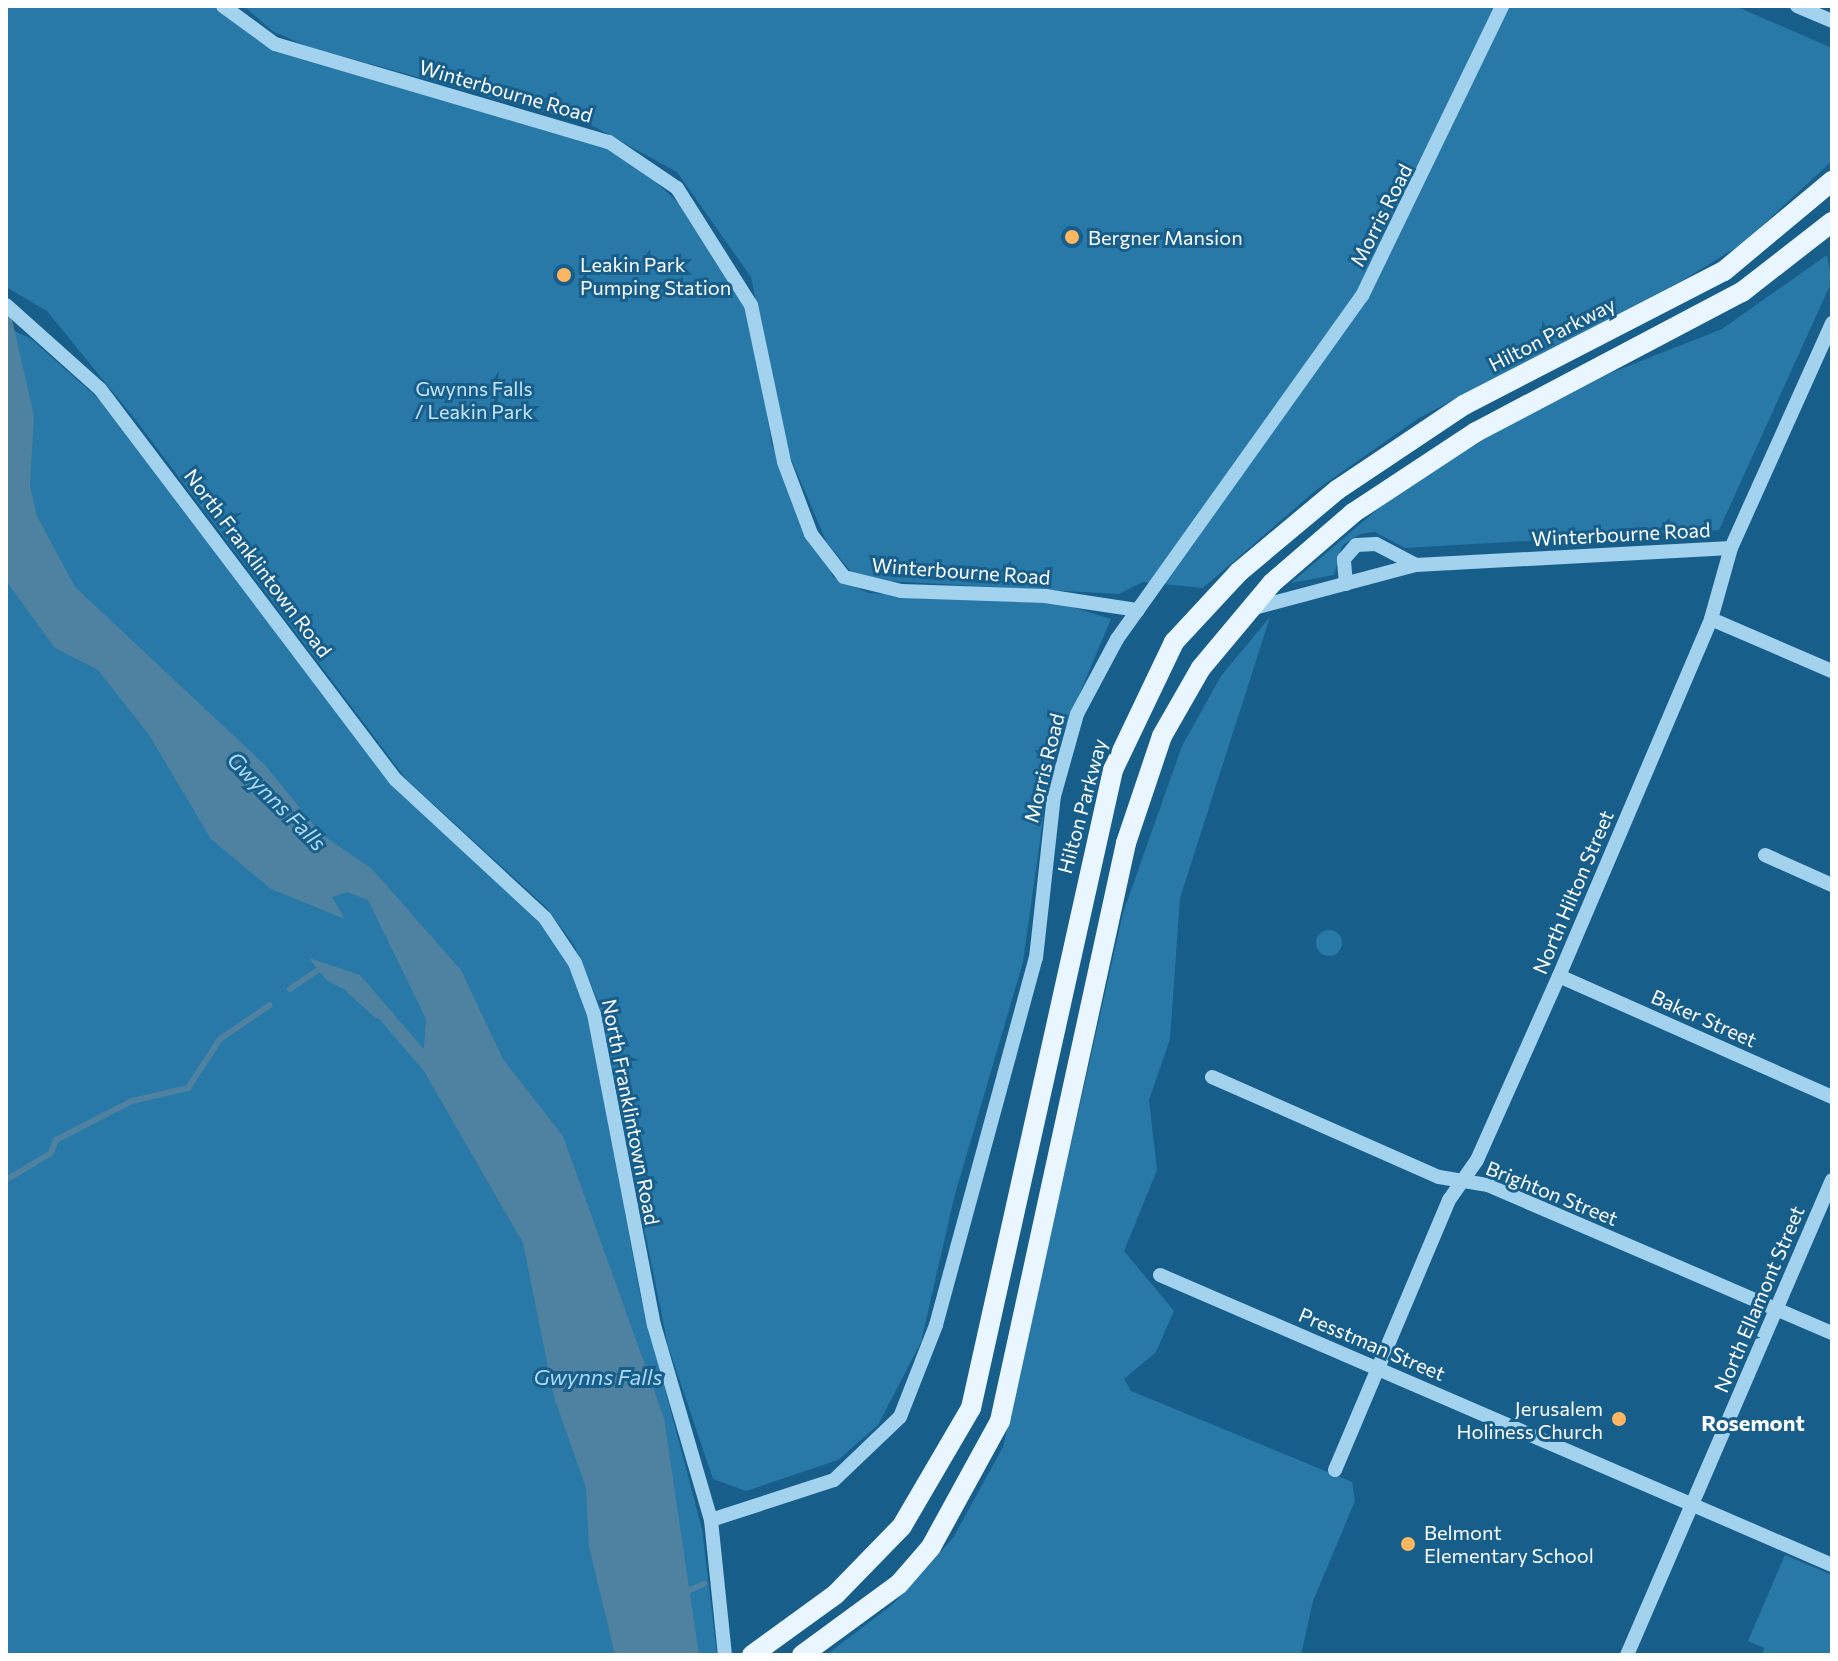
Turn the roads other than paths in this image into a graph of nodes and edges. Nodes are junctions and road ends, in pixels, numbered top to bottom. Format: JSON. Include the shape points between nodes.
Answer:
{"nodes":[{"id":1,"x":223,"y":6,"type":"edge"},
{"id":2,"x":1502,"y":6,"type":"edge"},
{"id":3,"x":1797,"y":6,"type":"edge"},
{"id":4,"x":1832,"y":21,"type":"edge"},
{"id":5,"x":1832,"y":181,"type":"edge"},
{"id":6,"x":1831,"y":227,"type":"edge"},
{"id":7,"x":11,"y":308,"type":"edge"},
{"id":8,"x":1832,"y":323,"type":"edge"},
{"id":9,"x":1827,"y":351,"type":"edge"},
{"id":10,"x":1731,"y":548,"type":"junction"},
{"id":11,"x":1416,"y":565,"type":"junction"},
{"id":12,"x":1346,"y":584,"type":"junction"},
{"id":13,"x":1138,"y":610,"type":"junction"},
{"id":14,"x":1244,"y":613,"type":"junction"},
{"id":15,"x":1711,"y":619,"type":"junction"},
{"id":16,"x":1832,"y":671,"type":"edge"},
{"id":17,"x":1765,"y":855,"type":"dead end"},
{"id":18,"x":1832,"y":885,"type":"edge"},
{"id":19,"x":1559,"y":976,"type":"junction"},
{"id":20,"x":1212,"y":1077,"type":"dead end"},
{"id":21,"x":1832,"y":1097,"type":"edge"},
{"id":22,"x":1832,"y":1180,"type":"edge"},
{"id":23,"x":1463,"y":1181,"type":"junction"},
{"id":24,"x":1160,"y":1275,"type":"dead end"},
{"id":25,"x":1776,"y":1308,"type":"junction"},
{"id":26,"x":1832,"y":1333,"type":"edge"},
{"id":27,"x":1378,"y":1369,"type":"junction"},
{"id":28,"x":1335,"y":1470,"type":"dead end"},
{"id":29,"x":1693,"y":1505,"type":"junction"},
{"id":30,"x":711,"y":1520,"type":"junction"},
{"id":31,"x":1832,"y":1565,"type":"edge"},
{"id":32,"x":755,"y":1653,"type":"edge"},
{"id":33,"x":725,"y":1655,"type":"edge"},
{"id":34,"x":802,"y":1655,"type":"edge"},
{"id":35,"x":1627,"y":1655,"type":"edge"}],
"edges":[{"from":1,"to":13,"type":"street","name":"Winterbourne Road","via":[[275,44],[609,142],[677,188],[751,305],[784,462],[811,534],[844,577],[901,591],[1045,596]]},
{"from":2,"to":13,"type":"street","name":"Morris Road","via":[[1362,296],[1306,384]]},
{"from":3,"to":4,"type":"street"},
{"from":5,"to":32,"type":"main road","name":"Hilton Parkway","via":[[1724,271],[1464,405],[1337,490],[1239,572],[1174,642],[1113,770],[971,1408],[902,1526],[835,1595]]},
{"from":6,"to":14,"type":"main road","via":[[1717,308],[1416,469],[1301,556]]},
{"from":7,"to":30,"type":"street","name":"North Franklintown Road","via":[[117,410],[396,780],[545,918],[575,963],[594,1014],[654,1325]]},
{"from":8,"to":9,"type":"street","name":"North Hilton Street"},
{"from":9,"to":10,"type":"street","name":"North Hilton Street"},
{"from":10,"to":11,"type":"street","name":"Winterbourne Road"},
{"from":10,"to":15,"type":"street","name":"North Hilton Street"},
{"from":11,"to":12,"type":"street","name":"Winterbourne Road"},
{"from":11,"to":12,"type":"street","via":[[1376,544],[1356,545],[1344,559]]},
{"from":12,"to":14,"type":"street","name":"Winterbourne Road"},
{"from":13,"to":30,"type":"street","name":"Morris Road","via":[[1094,675],[1065,753],[1036,958],[915,1389],[882,1441],[834,1480]]},
{"from":14,"to":34,"type":"main road","via":[[1201,668],[1145,779],[1011,1378],[983,1462],[931,1547],[899,1584]]},
{"from":15,"to":16,"type":"street"},
{"from":15,"to":19,"type":"street","name":"North Hilton Street"},
{"from":17,"to":18,"type":"street"},
{"from":19,"to":21,"type":"street","name":"Baker Street"},
{"from":19,"to":23,"type":"street","name":"North Hilton Street"},
{"from":20,"to":23,"type":"street","name":"Brighton Street"},
{"from":22,"to":25,"type":"street","name":"North Ellamont Street"},
{"from":23,"to":25,"type":"street","name":"Brighton Street","via":[[1488,1185]]},
{"from":23,"to":27,"type":"street","name":"North Hilton Street"},
{"from":24,"to":27,"type":"street","name":"Presstman Street"},
{"from":25,"to":26,"type":"street","name":"Brighton Street"},
{"from":25,"to":29,"type":"street","name":"North Ellamont Street"},
{"from":27,"to":28,"type":"street","name":"North Hilton Street"},
{"from":27,"to":29,"type":"street","name":"Presstman Street"},
{"from":29,"to":31,"type":"street","name":"Presstman Street"},
{"from":29,"to":35,"type":"street","name":"North Ellamont Street"},
{"from":30,"to":33,"type":"street","name":"North Franklintown Road"}]}
